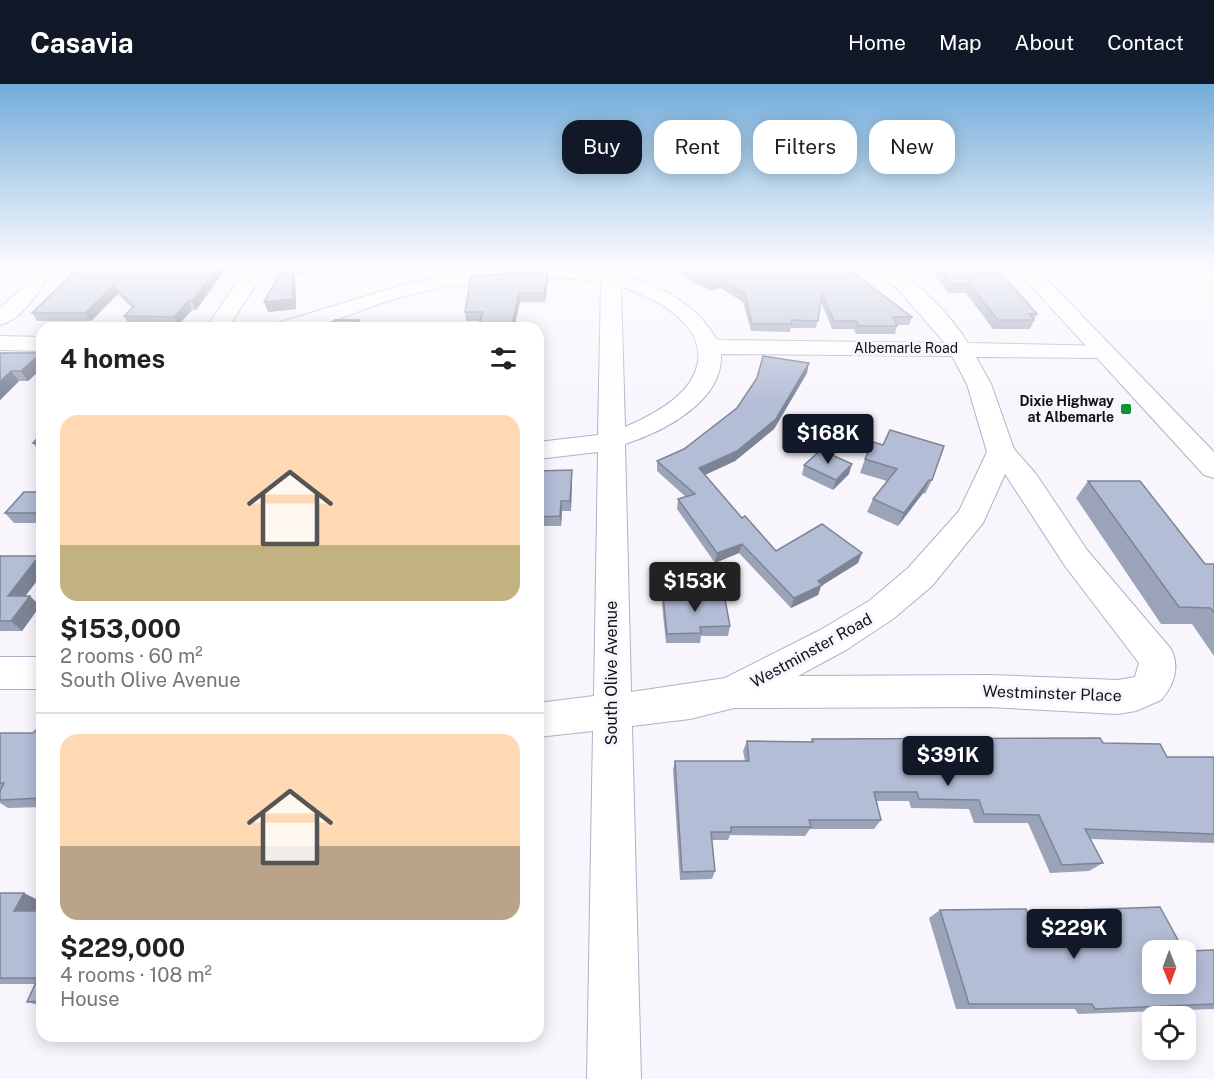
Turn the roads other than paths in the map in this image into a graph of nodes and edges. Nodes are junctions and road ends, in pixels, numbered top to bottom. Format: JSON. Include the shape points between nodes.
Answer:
{"nodes":[{"id":1,"x":334,"y":312,"type":"edge"},
{"id":2,"x":611,"y":312,"type":"edge"},
{"id":3,"x":685,"y":312,"type":"edge"},
{"id":4,"x":932,"y":312,"type":"edge"},
{"id":5,"x":1067,"y":312,"type":"edge"},
{"id":6,"x":305,"y":322,"type":"edge"},
{"id":7,"x":0,"y":344,"type":"edge"},
{"id":8,"x":36,"y":344,"type":"edge"},
{"id":9,"x":708,"y":347,"type":"junction"},
{"id":10,"x":961,"y":349,"type":"junction"},
{"id":11,"x":1103,"y":351,"type":"junction"},
{"id":12,"x":611,"y":442,"type":"junction"},
{"id":13,"x":544,"y":451,"type":"edge"},
{"id":14,"x":1001,"y":452,"type":"junction"},
{"id":15,"x":1214,"y":469,"type":"edge"},
{"id":16,"x":0,"y":673,"type":"edge"},
{"id":17,"x":36,"y":674,"type":"edge"},
{"id":18,"x":732,"y":693,"type":"junction"},
{"id":19,"x":612,"y":711,"type":"junction"},
{"id":20,"x":544,"y":719,"type":"edge"},
{"id":21,"x":614,"y":1079,"type":"edge"}],
"edges":[{"from":1,"to":6,"type":"street"},
{"from":2,"to":12,"type":"street","name":"South Olive Avenue"},
{"from":3,"to":9,"type":"street","via":[[696,322]]},
{"from":4,"to":10,"type":"street"},
{"from":5,"to":11,"type":"street"},
{"from":7,"to":8,"type":"street"},
{"from":9,"to":10,"type":"street","name":"Albemarle Road"},
{"from":9,"to":12,"type":"street","via":[[708,367],[692,395],[658,421]]},
{"from":10,"to":11,"type":"street","name":"Albemarle Road"},
{"from":10,"to":14,"type":"street","via":[[979,384]]},
{"from":11,"to":15,"type":"street"},
{"from":12,"to":13,"type":"street"},
{"from":12,"to":19,"type":"street","name":"South Olive Avenue"},
{"from":14,"to":18,"type":"street","name":"Westminster Road","via":[[972,516],[920,577],[881,610],[833,640]]},
{"from":14,"to":18,"type":"street","name":"Westminster Place","via":[[1026,481],[1076,558],[1158,660],[1158,674],[1151,686],[1139,695],[1118,697],[989,691]]},
{"from":16,"to":17,"type":"street"},
{"from":18,"to":19,"type":"street","name":"Westminster Road"},
{"from":19,"to":20,"type":"street","name":"Westminster Road"},
{"from":19,"to":21,"type":"street","name":"South Olive Avenue"}]}
